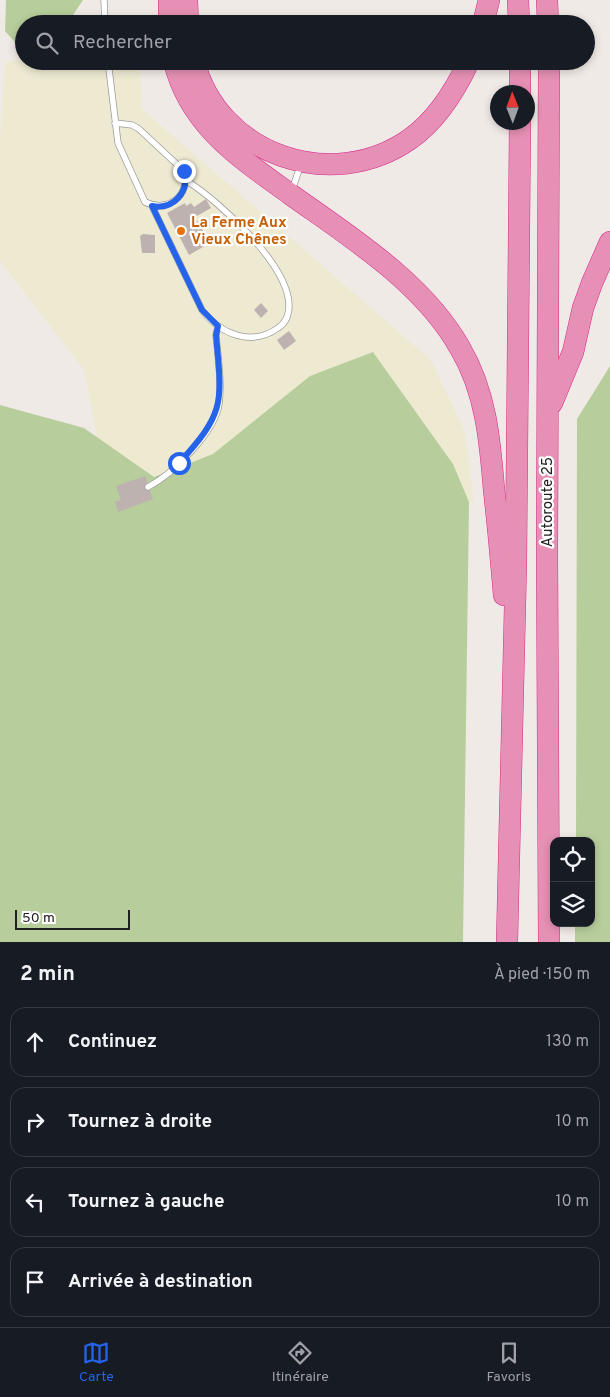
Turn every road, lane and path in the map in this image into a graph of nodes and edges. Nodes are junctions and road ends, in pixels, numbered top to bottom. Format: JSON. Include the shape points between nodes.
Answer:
{"nodes":[{"id":1,"x":104,"y":0,"type":"edge"},
{"id":2,"x":169,"y":0,"type":"edge"},
{"id":3,"x":187,"y":0,"type":"edge"},
{"id":4,"x":489,"y":0,"type":"edge"},
{"id":5,"x":518,"y":0,"type":"edge"},
{"id":6,"x":548,"y":0,"type":"edge"},
{"id":7,"x":105,"y":15,"type":"edge"},
{"id":8,"x":169,"y":15,"type":"edge"},
{"id":9,"x":188,"y":15,"type":"edge"},
{"id":10,"x":485,"y":15,"type":"edge"},
{"id":11,"x":519,"y":15,"type":"edge"},
{"id":12,"x":548,"y":15,"type":"edge"},
{"id":13,"x":109,"y":70,"type":"edge"},
{"id":14,"x":177,"y":70,"type":"edge"},
{"id":15,"x":198,"y":70,"type":"edge"},
{"id":16,"x":464,"y":70,"type":"edge"},
{"id":17,"x":520,"y":70,"type":"edge"},
{"id":18,"x":549,"y":70,"type":"edge"},
{"id":19,"x":520,"y":85,"type":"edge"},
{"id":20,"x":115,"y":123,"type":"junction"},
{"id":21,"x":520,"y":130,"type":"edge"},
{"id":22,"x":301,"y":162,"type":"junction"},
{"id":23,"x":187,"y":180,"type":"junction"},
{"id":24,"x":290,"y":194,"type":"junction"},
{"id":25,"x":152,"y":206,"type":"junction"},
{"id":26,"x":610,"y":242,"type":"edge"},
{"id":27,"x":218,"y":326,"type":"junction"},
{"id":28,"x":548,"y":413,"type":"junction"},
{"id":29,"x":148,"y":487,"type":"dead end"},
{"id":30,"x":513,"y":692,"type":"junction"},
{"id":31,"x":507,"y":942,"type":"edge"},
{"id":32,"x":549,"y":942,"type":"edge"}],
"edges":[{"from":1,"to":7,"type":"lane"},
{"from":2,"to":8,"type":"highway"},
{"from":3,"to":9,"type":"highway"},
{"from":4,"to":10,"type":"highway"},
{"from":5,"to":11,"type":"highway"},
{"from":6,"to":12,"type":"highway"},
{"from":13,"to":20,"type":"lane"},
{"from":14,"to":24,"type":"highway","via":[[188,100],[212,133]]},
{"from":15,"to":22,"type":"highway","via":[[208,96],[229,123],[266,149]]},
{"from":16,"to":22,"type":"highway","via":[[438,113],[400,146],[349,164]]},
{"from":17,"to":19,"type":"highway"},
{"from":18,"to":28,"type":"highway","name":"Autoroute 25"},
{"from":20,"to":23,"type":"lane","via":[[139,129],[173,159]]},
{"from":20,"to":25,"type":"lane","via":[[125,163],[145,202]]},
{"from":21,"to":30,"type":"highway","name":"Autoroute 25"},
{"from":22,"to":24,"type":"lane"},
{"from":23,"to":25,"type":"lane","via":[[180,196],[170,204]]},
{"from":23,"to":27,"type":"lane","via":[[206,192],[252,237],[273,264],[288,293],[288,318],[263,338],[241,337]]},
{"from":24,"to":30,"type":"highway","via":[[374,256],[408,286],[444,324],[470,367],[482,401],[490,440]]},
{"from":25,"to":27,"type":"lane","via":[[202,310]]},
{"from":26,"to":28,"type":"highway","via":[[583,308],[573,352]]},
{"from":27,"to":29,"type":"lane","via":[[220,392],[214,418],[179,463]]},
{"from":28,"to":32,"type":"highway","name":"Autoroute 25"},
{"from":30,"to":31,"type":"highway","name":"Autoroute 25"}]}
